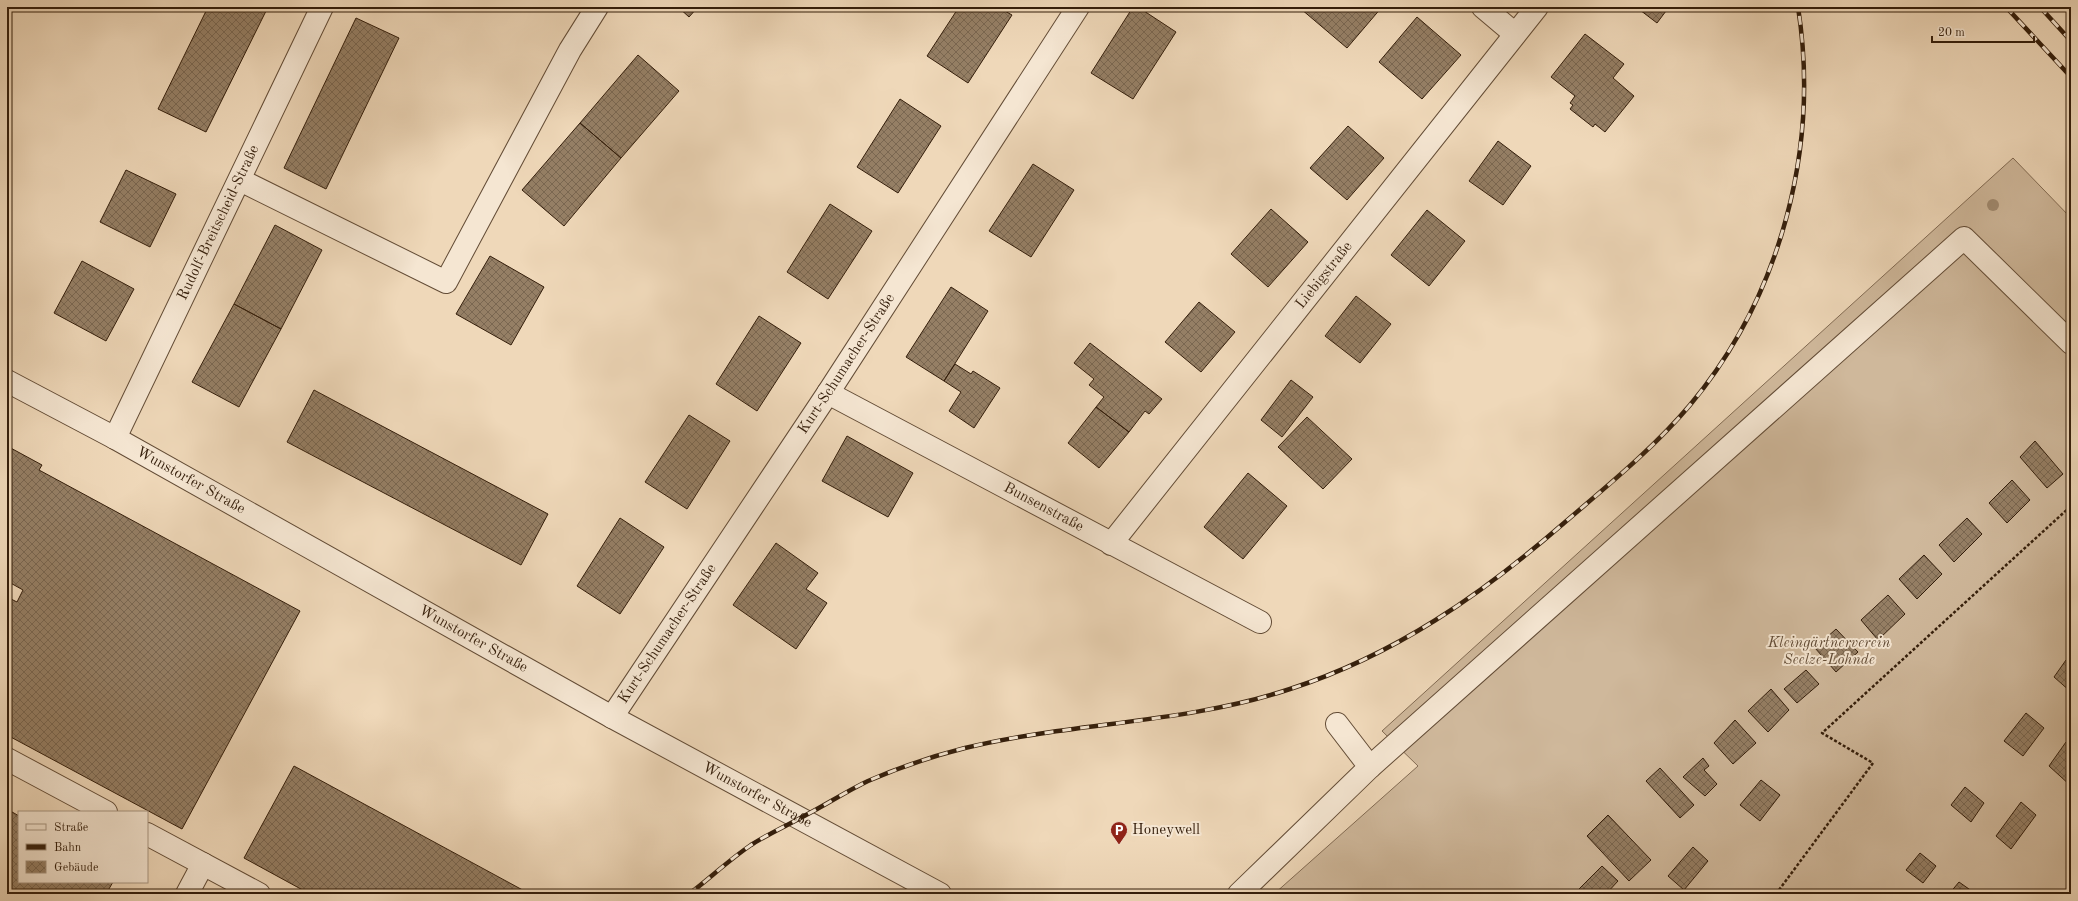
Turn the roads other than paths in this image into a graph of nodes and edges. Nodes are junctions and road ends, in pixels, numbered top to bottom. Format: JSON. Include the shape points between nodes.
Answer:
{"nodes":[{"id":1,"x":322,"y":7,"type":"edge"},
{"id":2,"x":597,"y":7,"type":"edge"},
{"id":3,"x":1078,"y":7,"type":"edge"},
{"id":4,"x":1483,"y":7,"type":"edge"},
{"id":5,"x":1537,"y":7,"type":"edge"},
{"id":6,"x":1515,"y":34,"type":"junction"},
{"id":7,"x":240,"y":180,"type":"junction"},
{"id":8,"x":2071,"y":343,"type":"edge"},
{"id":9,"x":7,"y":381,"type":"edge"},
{"id":10,"x":828,"y":393,"type":"junction"},
{"id":11,"x":115,"y":438,"type":"junction"},
{"id":12,"x":1111,"y":544,"type":"junction"},
{"id":13,"x":1260,"y":622,"type":"dead end"},
{"id":14,"x":612,"y":717,"type":"junction"},
{"id":15,"x":1337,"y":724,"type":"dead end"},
{"id":16,"x":7,"y":759,"type":"edge"},
{"id":17,"x":1370,"y":767,"type":"junction"},
{"id":18,"x":104,"y":811,"type":"edge"},
{"id":19,"x":148,"y":835,"type":"edge"},
{"id":20,"x":203,"y":864,"type":"junction"},
{"id":21,"x":187,"y":894,"type":"edge"},
{"id":22,"x":259,"y":894,"type":"edge"},
{"id":23,"x":940,"y":894,"type":"edge"},
{"id":24,"x":1239,"y":894,"type":"edge"}],
"edges":[{"from":1,"to":7,"type":"street","name":"Rudolf-Breitscheid-Straße"},
{"from":2,"to":7,"type":"street","via":[[570,50],[446,282]]},
{"from":3,"to":10,"type":"street","name":"Kurt-Schumacher-Straße"},
{"from":4,"to":6,"type":"street"},
{"from":5,"to":6,"type":"street","name":"Liebigstraße"},
{"from":6,"to":12,"type":"street","name":"Liebigstraße"},
{"from":7,"to":11,"type":"street","name":"Rudolf-Breitscheid-Straße"},
{"from":8,"to":17,"type":"street","via":[[1964,238]]},
{"from":9,"to":11,"type":"street","name":"Wunstorfer Straße"},
{"from":10,"to":12,"type":"street","name":"Bunsenstraße"},
{"from":10,"to":14,"type":"street","name":"Kurt-Schumacher-Straße"},
{"from":11,"to":14,"type":"street","name":"Wunstorfer Straße"},
{"from":12,"to":13,"type":"street","name":"Bunsenstraße"},
{"from":14,"to":23,"type":"street","name":"Wunstorfer Straße"},
{"from":15,"to":17,"type":"street"},
{"from":16,"to":18,"type":"street"},
{"from":17,"to":24,"type":"street"},
{"from":19,"to":20,"type":"street"},
{"from":20,"to":21,"type":"street"},
{"from":20,"to":22,"type":"street"}]}
